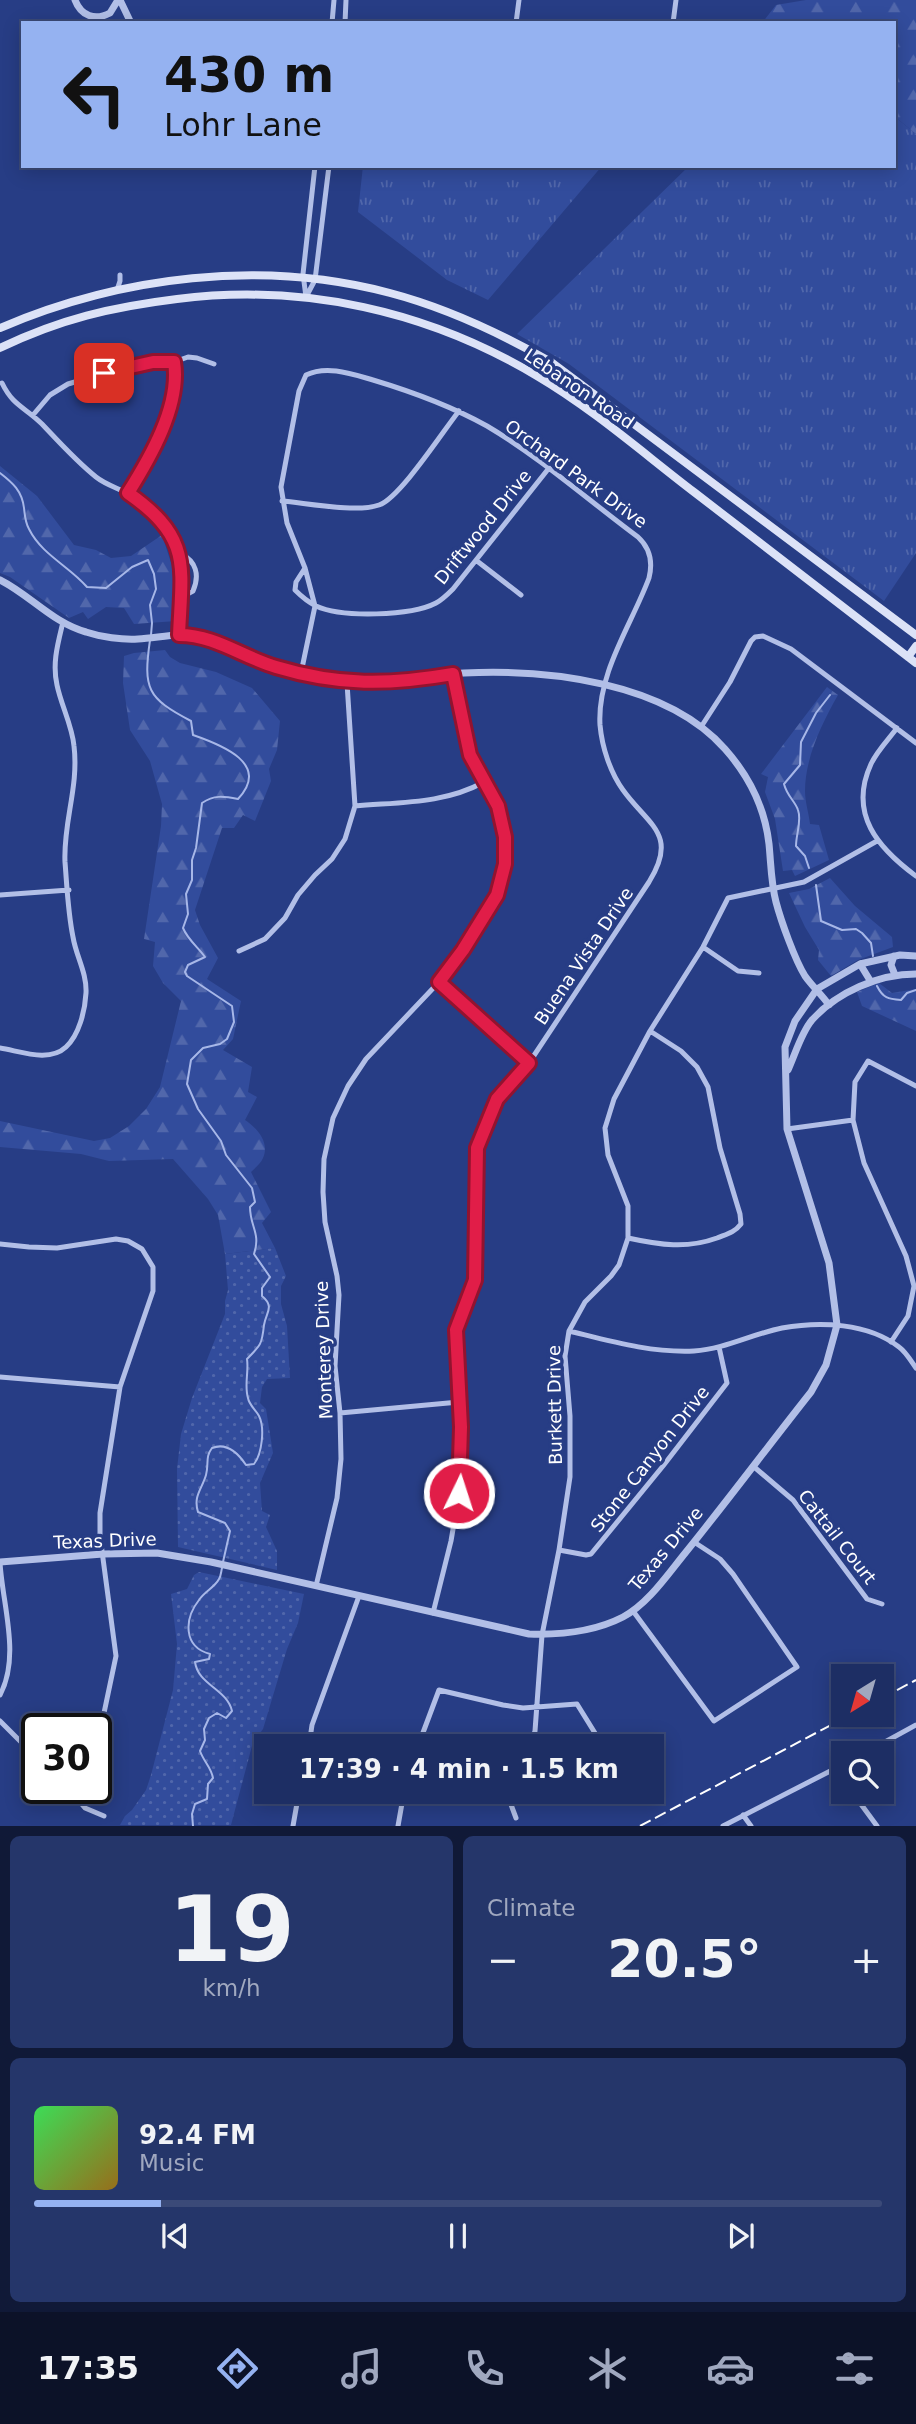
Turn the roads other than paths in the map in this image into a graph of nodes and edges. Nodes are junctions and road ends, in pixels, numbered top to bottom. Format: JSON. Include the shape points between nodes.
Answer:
{"nodes":[{"id":1,"x":119,"y":0,"type":"edge"},
{"id":2,"x":334,"y":0,"type":"edge"},
{"id":3,"x":346,"y":0,"type":"edge"},
{"id":4,"x":519,"y":0,"type":"edge"},
{"id":5,"x":676,"y":0,"type":"edge"},
{"id":6,"x":76,"y":4,"type":"edge"},
{"id":7,"x":89,"y":21,"type":"edge"},
{"id":8,"x":130,"y":21,"type":"edge"},
{"id":9,"x":332,"y":21,"type":"edge"},
{"id":10,"x":345,"y":21,"type":"edge"},
{"id":11,"x":516,"y":21,"type":"edge"},
{"id":12,"x":673,"y":21,"type":"edge"},
{"id":13,"x":315,"y":168,"type":"edge"},
{"id":14,"x":329,"y":168,"type":"edge"},
{"id":15,"x":120,"y":275,"type":"dead end"},
{"id":16,"x":303,"y":278,"type":"junction"},
{"id":17,"x":315,"y":280,"type":"junction"},
{"id":18,"x":149,"y":285,"type":"junction"},
{"id":19,"x":117,"y":290,"type":"junction"},
{"id":20,"x":306,"y":297,"type":"junction"},
{"id":21,"x":152,"y":302,"type":"junction"},
{"id":22,"x":0,"y":328,"type":"edge"},
{"id":23,"x":0,"y":348,"type":"edge"},
{"id":24,"x":174,"y":362,"type":"junction"},
{"id":25,"x":214,"y":364,"type":"dead end"},
{"id":26,"x":2,"y":383,"type":"edge"},
{"id":27,"x":459,"y":411,"type":"junction"},
{"id":28,"x":33,"y":415,"type":"junction"},
{"id":29,"x":549,"y":468,"type":"junction"},
{"id":30,"x":128,"y":493,"type":"junction"},
{"id":31,"x":282,"y":501,"type":"junction"},
{"id":32,"x":181,"y":554,"type":"junction"},
{"id":33,"x":477,"y":562,"type":"junction"},
{"id":34,"x":305,"y":568,"type":"junction"},
{"id":35,"x":0,"y":580,"type":"edge"},
{"id":36,"x":522,"y":595,"type":"dead end"},
{"id":37,"x":180,"y":598,"type":"junction"},
{"id":38,"x":315,"y":606,"type":"junction"},
{"id":39,"x":63,"y":622,"type":"junction"},
{"id":40,"x":179,"y":635,"type":"junction"},
{"id":41,"x":916,"y":635,"type":"edge"},
{"id":42,"x":916,"y":646,"type":"edge"},
{"id":43,"x":908,"y":657,"type":"junction"},
{"id":44,"x":916,"y":663,"type":"edge"},
{"id":45,"x":301,"y":673,"type":"junction"},
{"id":46,"x":453,"y":674,"type":"junction"},
{"id":47,"x":347,"y":682,"type":"junction"},
{"id":48,"x":604,"y":686,"type":"junction"},
{"id":49,"x":701,"y":727,"type":"junction"},
{"id":50,"x":897,"y":728,"type":"junction"},
{"id":51,"x":916,"y":743,"type":"edge"},
{"id":52,"x":484,"y":782,"type":"junction"},
{"id":53,"x":355,"y":806,"type":"junction"},
{"id":54,"x":659,"y":836,"type":"joint"},
{"id":55,"x":877,"y":841,"type":"junction"},
{"id":56,"x":916,"y":876,"type":"edge"},
{"id":57,"x":773,"y":888,"type":"junction"},
{"id":58,"x":69,"y":890,"type":"junction"},
{"id":59,"x":0,"y":895,"type":"edge"},
{"id":60,"x":703,"y":947,"type":"junction"},
{"id":61,"x":239,"y":951,"type":"dead end"},
{"id":62,"x":894,"y":956,"type":"junction"},
{"id":63,"x":916,"y":956,"type":"edge"},
{"id":64,"x":860,"y":964,"type":"junction"},
{"id":65,"x":759,"y":973,"type":"dead end"},
{"id":66,"x":916,"y":974,"type":"edge"},
{"id":67,"x":895,"y":975,"type":"junction"},
{"id":68,"x":439,"y":982,"type":"junction"},
{"id":69,"x":871,"y":982,"type":"junction"},
{"id":70,"x":817,"y":989,"type":"junction"},
{"id":71,"x":829,"y":1004,"type":"junction"},
{"id":72,"x":650,"y":1031,"type":"junction"},
{"id":73,"x":0,"y":1048,"type":"edge"},
{"id":74,"x":529,"y":1063,"type":"junction"},
{"id":75,"x":787,"y":1071,"type":"junction"},
{"id":76,"x":916,"y":1086,"type":"edge"},
{"id":77,"x":853,"y":1120,"type":"junction"},
{"id":78,"x":787,"y":1129,"type":"junction"},
{"id":79,"x":628,"y":1238,"type":"junction"},
{"id":80,"x":0,"y":1244,"type":"edge"},
{"id":81,"x":837,"y":1325,"type":"junction"},
{"id":82,"x":569,"y":1331,"type":"junction"},
{"id":83,"x":891,"y":1342,"type":"junction"},
{"id":84,"x":719,"y":1347,"type":"junction"},
{"id":85,"x":916,"y":1367,"type":"edge"},
{"id":86,"x":0,"y":1377,"type":"edge"},
{"id":87,"x":120,"y":1387,"type":"junction"},
{"id":88,"x":459,"y":1402,"type":"junction"},
{"id":89,"x":341,"y":1413,"type":"junction"},
{"id":90,"x":753,"y":1466,"type":"junction"},
{"id":91,"x":694,"y":1542,"type":"junction"},
{"id":92,"x":559,"y":1550,"type":"junction"},
{"id":93,"x":103,"y":1554,"type":"junction"},
{"id":94,"x":0,"y":1562,"type":"edge"},
{"id":95,"x":316,"y":1586,"type":"junction"},
{"id":96,"x":359,"y":1596,"type":"junction"},
{"id":97,"x":882,"y":1604,"type":"dead end"},
{"id":98,"x":633,"y":1611,"type":"junction"},
{"id":99,"x":433,"y":1613,"type":"junction"},
{"id":100,"x":542,"y":1635,"type":"junction"},
{"id":101,"x":0,"y":1695,"type":"edge"},
{"id":102,"x":536,"y":1709,"type":"junction"},
{"id":103,"x":104,"y":1713,"type":"edge"},
{"id":104,"x":0,"y":1721,"type":"edge"},
{"id":105,"x":916,"y":1725,"type":"edge"},
{"id":106,"x":311,"y":1734,"type":"edge"},
{"id":107,"x":422,"y":1734,"type":"edge"},
{"id":108,"x":535,"y":1734,"type":"edge"},
{"id":109,"x":596,"y":1734,"type":"edge"},
{"id":110,"x":887,"y":1741,"type":"edge"},
{"id":111,"x":21,"y":1742,"type":"edge"},
{"id":112,"x":831,"y":1771,"type":"edge"},
{"id":113,"x":82,"y":1804,"type":"edge"},
{"id":114,"x":296,"y":1804,"type":"edge"},
{"id":115,"x":402,"y":1804,"type":"edge"},
{"id":116,"x":511,"y":1804,"type":"edge"},
{"id":117,"x":861,"y":1804,"type":"edge"},
{"id":118,"x":743,"y":1815,"type":"junction"},
{"id":119,"x":104,"y":1816,"type":"dead end"},
{"id":120,"x":516,"y":1818,"type":"dead end"},
{"id":121,"x":292,"y":1825,"type":"edge"},
{"id":122,"x":398,"y":1825,"type":"edge"},
{"id":123,"x":723,"y":1825,"type":"edge"},
{"id":124,"x":751,"y":1825,"type":"edge"},
{"id":125,"x":877,"y":1825,"type":"edge"}],
"edges":[{"from":1,"to":6,"type":"street","via":[[102,17],[89,16]]},
{"from":1,"to":8,"type":"street"},
{"from":2,"to":9,"type":"street"},
{"from":3,"to":10,"type":"street"},
{"from":4,"to":11,"type":"street"},
{"from":5,"to":12,"type":"street"},
{"from":6,"to":7,"type":"street"},
{"from":13,"to":16,"type":"street"},
{"from":14,"to":17,"type":"street"},
{"from":15,"to":19,"type":"street"},
{"from":16,"to":17,"type":"main road","name":"Lebanon Road"},
{"from":16,"to":18,"type":"main road","name":"Lebanon Road","via":[[202,277]]},
{"from":16,"to":20,"type":"street"},
{"from":17,"to":20,"type":"street"},
{"from":17,"to":41,"type":"main road","name":"Lebanon Road","via":[[391,293],[471,320],[551,362]]},
{"from":18,"to":19,"type":"main road","name":"Lebanon Road"},
{"from":18,"to":21,"type":"main road"},
{"from":19,"to":22,"type":"main road","name":"Lebanon Road"},
{"from":20,"to":21,"type":"main road","name":"Lebanon Road","via":[[258,293]]},
{"from":20,"to":43,"type":"main road","name":"Lebanon Road","via":[[380,310],[434,326],[538,376]]},
{"from":21,"to":23,"type":"main road","name":"Lebanon Road","via":[[81,316]]},
{"from":24,"to":25,"type":"street","via":[[188,357]]},
{"from":24,"to":28,"type":"street","via":[[122,368],[68,384],[50,395]]},
{"from":24,"to":30,"type":"street","via":[[166,419]]},
{"from":26,"to":28,"type":"street","via":[[9,398]]},
{"from":27,"to":29,"type":"street","name":"Orchard Park Drive"},
{"from":27,"to":31,"type":"street","via":[[397,491],[379,505]]},
{"from":27,"to":31,"type":"street","name":"Orchard Park Drive","via":[[359,376],[324,369],[306,375],[282,469]]},
{"from":28,"to":30,"type":"street","via":[[97,477]]},
{"from":29,"to":33,"type":"street","name":"Driftwood Drive"},
{"from":29,"to":48,"type":"street","name":"Orchard Park Drive","via":[[645,543],[651,558],[649,578]]},
{"from":30,"to":32,"type":"street","via":[[159,519]]},
{"from":31,"to":34,"type":"street"},
{"from":32,"to":37,"type":"street"},
{"from":32,"to":37,"type":"street","via":[[194,563],[196,576],[193,590]]},
{"from":33,"to":36,"type":"street"},
{"from":33,"to":38,"type":"street","name":"Driftwood Drive","via":[[439,602],[425,608],[371,614]]},
{"from":34,"to":38,"type":"street"},
{"from":34,"to":38,"type":"street","via":[[295,590]]},
{"from":35,"to":39,"type":"street"},
{"from":37,"to":40,"type":"street"},
{"from":38,"to":45,"type":"street"},
{"from":39,"to":40,"type":"street","via":[[86,632],[135,640]]},
{"from":39,"to":58,"type":"street","via":[[55,666],[74,745],[74,795],[65,835]]},
{"from":40,"to":45,"type":"street","via":[[222,643]]},
{"from":42,"to":43,"type":"main road"},
{"from":43,"to":44,"type":"main road","name":"Lebanon Road"},
{"from":45,"to":47,"type":"street"},
{"from":46,"to":47,"type":"street"},
{"from":46,"to":48,"type":"street","via":[[523,673]]},
{"from":46,"to":52,"type":"street","name":"Monterey Drive","via":[[470,755]]},
{"from":47,"to":53,"type":"street"},
{"from":48,"to":49,"type":"street","via":[[667,706]]},
{"from":48,"to":54,"type":"street","name":"Orchard Park Drive","via":[[601,730],[611,767],[623,791]]},
{"from":49,"to":50,"type":"street","via":[[751,641],[768,637],[802,656]]},
{"from":49,"to":57,"type":"street","via":[[733,759],[758,803],[769,843]]},
{"from":50,"to":51,"type":"street"},
{"from":50,"to":55,"type":"street","via":[[874,758],[865,783],[865,813]]},
{"from":52,"to":53,"type":"street","via":[[436,799]]},
{"from":52,"to":68,"type":"street","name":"Monterey Drive","via":[[498,806],[505,864],[497,895]]},
{"from":53,"to":61,"type":"street","via":[[345,839],[298,895],[285,918],[265,939]]},
{"from":54,"to":74,"type":"street","name":"Buena Vista Drive","via":[[661,853],[654,875]]},
{"from":55,"to":56,"type":"street"},
{"from":55,"to":57,"type":"street","name":"Burkett Drive","via":[[811,879]]},
{"from":57,"to":60,"type":"street","name":"Burkett Drive","via":[[728,898]]},
{"from":57,"to":70,"type":"street","via":[[805,975]]},
{"from":58,"to":59,"type":"street"},
{"from":58,"to":73,"type":"street","via":[[73,939],[85,975],[86,995],[78,1030],[59,1053]]},
{"from":60,"to":65,"type":"street","via":[[738,971]]},
{"from":60,"to":72,"type":"street","name":"Burkett Drive"},
{"from":62,"to":63,"type":"street","name":"Texas Drive"},
{"from":62,"to":64,"type":"street","name":"Texas Drive"},
{"from":62,"to":67,"type":"street"},
{"from":64,"to":69,"type":"street"},
{"from":64,"to":70,"type":"street","name":"Texas Drive"},
{"from":66,"to":67,"type":"street","name":"Texas Drive"},
{"from":67,"to":69,"type":"street","name":"Texas Drive"},
{"from":68,"to":74,"type":"street"},
{"from":68,"to":89,"type":"street","name":"Monterey Drive","via":[[366,1059],[333,1118],[323,1192],[339,1295],[335,1366]]},
{"from":69,"to":71,"type":"street","name":"Texas Drive"},
{"from":70,"to":71,"type":"street"},
{"from":70,"to":75,"type":"street","name":"Texas Drive","via":[[795,1021],[785,1047]]},
{"from":71,"to":75,"type":"street","name":"Texas Drive","via":[[811,1022]]},
{"from":72,"to":79,"type":"street","name":"Burkett Drive","via":[[614,1099],[605,1128],[608,1154],[628,1206]]},
{"from":72,"to":79,"type":"street","via":[[681,1051],[708,1087],[741,1224],[736,1231],[695,1245]]},
{"from":74,"to":88,"type":"street","name":"Buena Vista Drive","via":[[497,1099],[477,1148],[475,1280],[456,1330]]},
{"from":75,"to":78,"type":"street","name":"Texas Drive"},
{"from":76,"to":77,"type":"street","via":[[867,1061],[855,1082]]},
{"from":77,"to":78,"type":"street"},
{"from":77,"to":83,"type":"street","via":[[864,1163],[906,1256],[914,1286],[908,1316]]},
{"from":78,"to":81,"type":"street","name":"Texas Drive","via":[[828,1263]]},
{"from":79,"to":82,"type":"street","name":"Burkett Drive","via":[[619,1265],[585,1302]]},
{"from":80,"to":87,"type":"street","via":[[57,1248],[116,1239],[142,1249],[153,1267],[153,1291]]},
{"from":81,"to":83,"type":"street","via":[[877,1333]]},
{"from":81,"to":84,"type":"street","via":[[782,1328]]},
{"from":81,"to":90,"type":"street","name":"Texas Drive","via":[[826,1365],[811,1392]]},
{"from":82,"to":84,"type":"street","via":[[673,1352]]},
{"from":82,"to":92,"type":"street","name":"Burkett Drive","via":[[565,1356],[570,1477]]},
{"from":83,"to":85,"type":"street"},
{"from":84,"to":92,"type":"street","name":"Stone Canyon Drive","via":[[725,1387],[663,1466],[592,1554]]},
{"from":86,"to":87,"type":"street"},
{"from":87,"to":93,"type":"street","via":[[100,1513]]},
{"from":88,"to":89,"type":"street"},
{"from":88,"to":99,"type":"street","name":"Buena Vista Drive","via":[[459,1493]]},
{"from":89,"to":95,"type":"street","name":"Monterey Drive","via":[[341,1477]]},
{"from":90,"to":91,"type":"street","name":"Texas Drive"},
{"from":90,"to":97,"type":"street","name":"Cattail Court","via":[[793,1500],[867,1599]]},
{"from":91,"to":98,"type":"street","name":"Texas Drive"},
{"from":91,"to":98,"type":"street","via":[[733,1574],[797,1667],[714,1721]]},
{"from":92,"to":100,"type":"street","name":"Burkett Drive"},
{"from":93,"to":94,"type":"street","name":"Texas Drive"},
{"from":93,"to":95,"type":"street","name":"Texas Drive","via":[[157,1553]]},
{"from":93,"to":103,"type":"street","via":[[116,1656]]},
{"from":94,"to":101,"type":"street","via":[[9,1638],[8,1674]]},
{"from":95,"to":96,"type":"street","name":"Texas Drive"},
{"from":96,"to":99,"type":"street","name":"Texas Drive"},
{"from":96,"to":106,"type":"street"},
{"from":98,"to":100,"type":"street","name":"Texas Drive","via":[[603,1625]]},
{"from":99,"to":100,"type":"street","name":"Texas Drive"},
{"from":100,"to":102,"type":"street","name":"Burkett Drive"},
{"from":102,"to":107,"type":"street","via":[[439,1690]]},
{"from":102,"to":108,"type":"street","name":"Burkett Drive"},
{"from":102,"to":109,"type":"street","via":[[577,1704]]},
{"from":104,"to":111,"type":"street"},
{"from":105,"to":110,"type":"street"},
{"from":112,"to":118,"type":"street"},
{"from":113,"to":119,"type":"street"},
{"from":114,"to":121,"type":"street"},
{"from":115,"to":122,"type":"street"},
{"from":116,"to":120,"type":"street"},
{"from":117,"to":125,"type":"street"},
{"from":118,"to":123,"type":"street"},
{"from":118,"to":124,"type":"street"}]}
